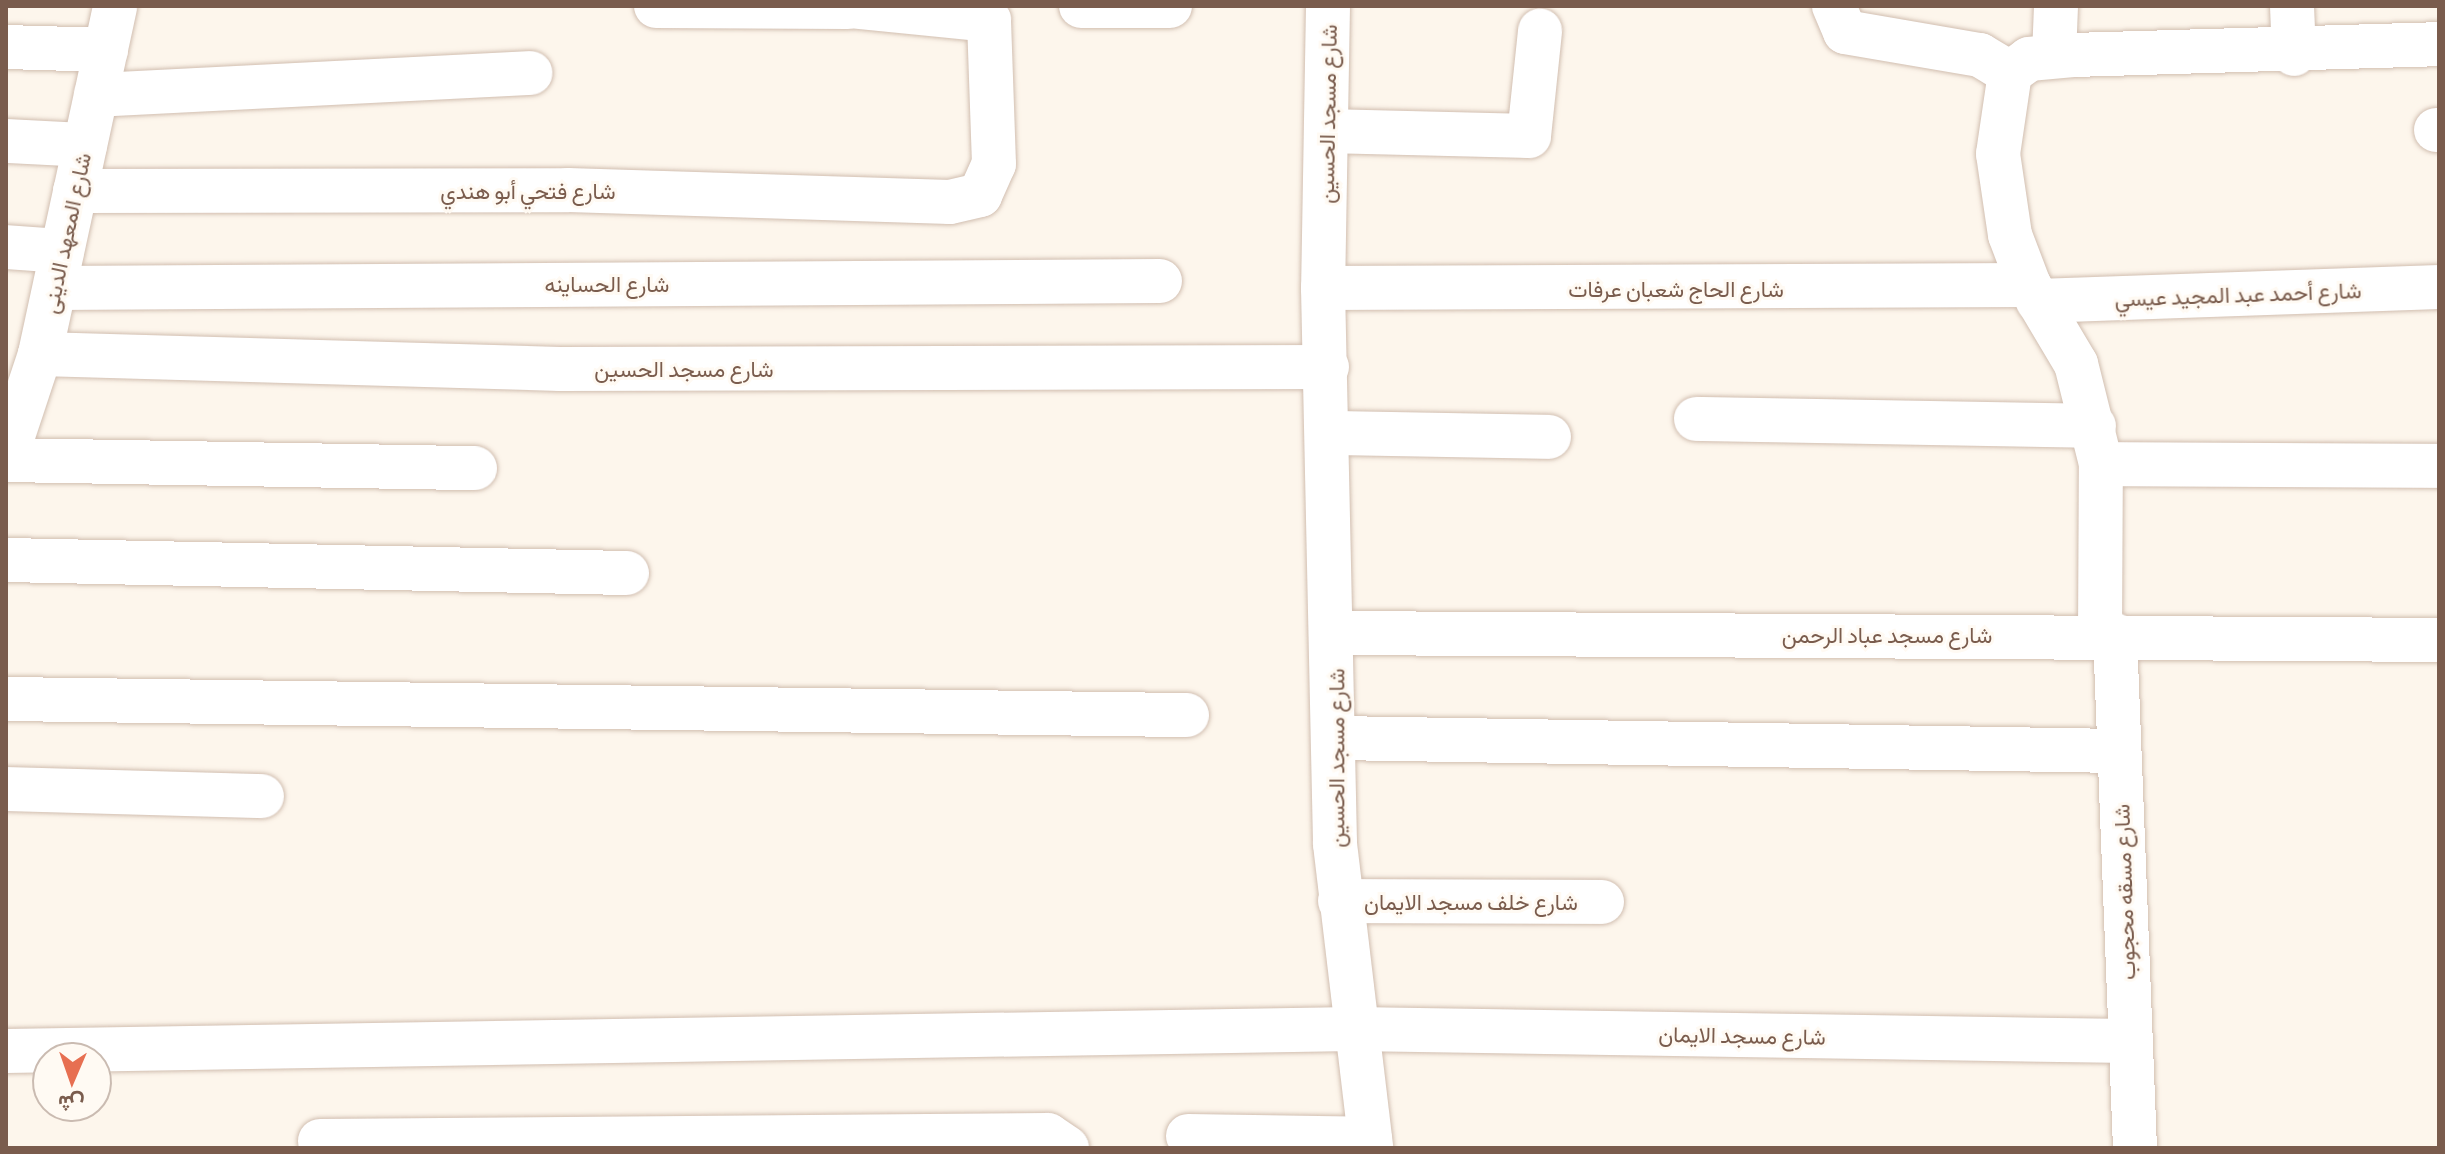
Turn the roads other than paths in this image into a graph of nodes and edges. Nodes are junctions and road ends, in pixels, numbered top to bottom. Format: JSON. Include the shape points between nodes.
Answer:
{"nodes":[{"id":1,"x":115,"y":6,"type":"edge"},
{"id":2,"x":656,"y":6,"type":"edge"},
{"id":3,"x":1081,"y":6,"type":"edge"},
{"id":4,"x":1170,"y":6,"type":"edge"},
{"id":5,"x":1328,"y":6,"type":"edge"},
{"id":6,"x":1834,"y":6,"type":"edge"},
{"id":7,"x":2056,"y":6,"type":"edge"},
{"id":8,"x":2292,"y":6,"type":"edge"},
{"id":9,"x":848,"y":7,"type":"edge"},
{"id":10,"x":989,"y":13,"type":"edge"},
{"id":11,"x":1540,"y":31,"type":"dead end"},
{"id":12,"x":2439,"y":44,"type":"edge"},
{"id":13,"x":6,"y":47,"type":"edge"},
{"id":14,"x":106,"y":50,"type":"junction"},
{"id":15,"x":2294,"y":54,"type":"junction"},
{"id":16,"x":2054,"y":56,"type":"junction"},
{"id":17,"x":530,"y":73,"type":"dead end"},
{"id":18,"x":2010,"y":73,"type":"junction"},
{"id":19,"x":96,"y":95,"type":"junction"},
{"id":20,"x":1327,"y":131,"type":"junction"},
{"id":21,"x":6,"y":141,"type":"edge"},
{"id":22,"x":85,"y":145,"type":"junction"},
{"id":23,"x":75,"y":191,"type":"junction"},
{"id":24,"x":6,"y":247,"type":"edge"},
{"id":25,"x":58,"y":269,"type":"junction"},
{"id":26,"x":1160,"y":281,"type":"dead end"},
{"id":27,"x":2439,"y":287,"type":"edge"},
{"id":28,"x":1323,"y":288,"type":"junction"},
{"id":29,"x":2033,"y":293,"type":"junction"},
{"id":30,"x":40,"y":354,"type":"junction"},
{"id":31,"x":1327,"y":367,"type":"junction"},
{"id":32,"x":17,"y":393,"type":"edge"},
{"id":33,"x":1696,"y":419,"type":"dead end"},
{"id":34,"x":1330,"y":433,"type":"junction"},
{"id":35,"x":1549,"y":437,"type":"dead end"},
{"id":36,"x":2097,"y":445,"type":"junction"},
{"id":37,"x":6,"y":459,"type":"edge"},
{"id":38,"x":2439,"y":466,"type":"edge"},
{"id":39,"x":475,"y":468,"type":"dead end"},
{"id":40,"x":6,"y":560,"type":"edge"},
{"id":41,"x":627,"y":573,"type":"dead end"},
{"id":42,"x":1336,"y":633,"type":"junction"},
{"id":43,"x":2107,"y":635,"type":"junction"},
{"id":44,"x":2439,"y":640,"type":"edge"},
{"id":45,"x":6,"y":699,"type":"edge"},
{"id":46,"x":1187,"y":715,"type":"dead end"},
{"id":47,"x":1336,"y":738,"type":"junction"},
{"id":48,"x":2119,"y":751,"type":"junction"},
{"id":49,"x":6,"y":789,"type":"edge"},
{"id":50,"x":262,"y":796,"type":"dead end"},
{"id":51,"x":1340,"y":901,"type":"junction"},
{"id":52,"x":1602,"y":902,"type":"dead end"},
{"id":53,"x":1354,"y":1029,"type":"junction"},
{"id":54,"x":2130,"y":1041,"type":"junction"},
{"id":55,"x":6,"y":1051,"type":"edge"},
{"id":56,"x":1188,"y":1136,"type":"dead end"},
{"id":57,"x":320,"y":1141,"type":"dead end"},
{"id":58,"x":1370,"y":1143,"type":"edge"},
{"id":59,"x":1067,"y":1148,"type":"edge"},
{"id":60,"x":2135,"y":1148,"type":"edge"}],
"edges":[{"from":1,"to":14,"type":"street","name":"شارع المعهد الدينى"},
{"from":2,"to":9,"type":"street"},
{"from":3,"to":4,"type":"street"},
{"from":5,"to":20,"type":"street","name":"شارع مسجد الحسين"},
{"from":6,"to":18,"type":"street","via":[[1845,32],[1980,55]]},
{"from":7,"to":16,"type":"street"},
{"from":8,"to":15,"type":"street"},
{"from":9,"to":10,"type":"street"},
{"from":10,"to":23,"type":"street","name":"شارع فتحي أبو هندي","via":[[994,164],[980,195],[950,202],[568,190]]},
{"from":11,"to":20,"type":"street","via":[[1529,136]]},
{"from":12,"to":15,"type":"street"},
{"from":13,"to":14,"type":"street"},
{"from":14,"to":19,"type":"street","name":"شارع المعهد الدينى"},
{"from":15,"to":16,"type":"street"},
{"from":16,"to":18,"type":"street","via":[[2029,59]]},
{"from":17,"to":19,"type":"street"},
{"from":18,"to":29,"type":"street","via":[[1998,154],[2010,235]]},
{"from":19,"to":22,"type":"street","name":"شارع المعهد الدينى"},
{"from":20,"to":28,"type":"street","name":"شارع مسجد الحسين"},
{"from":21,"to":22,"type":"street"},
{"from":22,"to":23,"type":"street","name":"شارع المعهد الدينى"},
{"from":23,"to":25,"type":"street","name":"شارع المعهد الدينى"},
{"from":24,"to":25,"type":"street","name":"شارع الحساينه"},
{"from":25,"to":26,"type":"street","name":"شارع الحساينه"},
{"from":25,"to":30,"type":"street","name":"شارع المعهد الدينى"},
{"from":27,"to":29,"type":"street","name":"شارع أحمد عبد المجيد عيسي"},
{"from":28,"to":29,"type":"street","name":"شارع الحاج شعبان عرفات"},
{"from":28,"to":31,"type":"street","name":"شارع مسجد الحسين"},
{"from":29,"to":36,"type":"street","via":[[2076,364]]},
{"from":30,"to":31,"type":"street","name":"شارع مسجد الحسين","via":[[575,369]]},
{"from":30,"to":32,"type":"street","name":"شارع المعهد الدينى"},
{"from":31,"to":34,"type":"street","name":"شارع مسجد الحسين"},
{"from":32,"to":37,"type":"street","name":"شارع المعهد الدينى"},
{"from":33,"to":36,"type":"street"},
{"from":34,"to":35,"type":"street"},
{"from":34,"to":42,"type":"street","name":"شارع مسجد الحسين"},
{"from":36,"to":38,"type":"street"},
{"from":36,"to":43,"type":"street"},
{"from":37,"to":39,"type":"street"},
{"from":40,"to":41,"type":"street"},
{"from":42,"to":43,"type":"street","name":"شارع مسجد عباد الرحمن"},
{"from":42,"to":47,"type":"street","name":"شارع مسجد الحسين"},
{"from":43,"to":44,"type":"street","name":"شارع مسجد عباد الرحمن"},
{"from":43,"to":48,"type":"street","name":"شارع مسقه محجوب"},
{"from":45,"to":46,"type":"street"},
{"from":47,"to":48,"type":"street"},
{"from":47,"to":51,"type":"street","name":"شارع مسجد الحسين"},
{"from":48,"to":54,"type":"street","name":"شارع مسقه محجوب"},
{"from":49,"to":50,"type":"street"},
{"from":51,"to":52,"type":"street","name":"شارع خلف مسجد الايمان"},
{"from":51,"to":53,"type":"street","name":"شارع مسجد الحسين"},
{"from":53,"to":54,"type":"street","name":"شارع مسجد الايمان"},
{"from":53,"to":55,"type":"street","name":"شارع مسجد الايمان"},
{"from":53,"to":58,"type":"street","name":"شارع مسجد الحسين"},
{"from":54,"to":60,"type":"street","name":"شارع مسقه محجوب"},
{"from":56,"to":58,"type":"street"},
{"from":57,"to":59,"type":"street","via":[[1048,1135]]}]}
